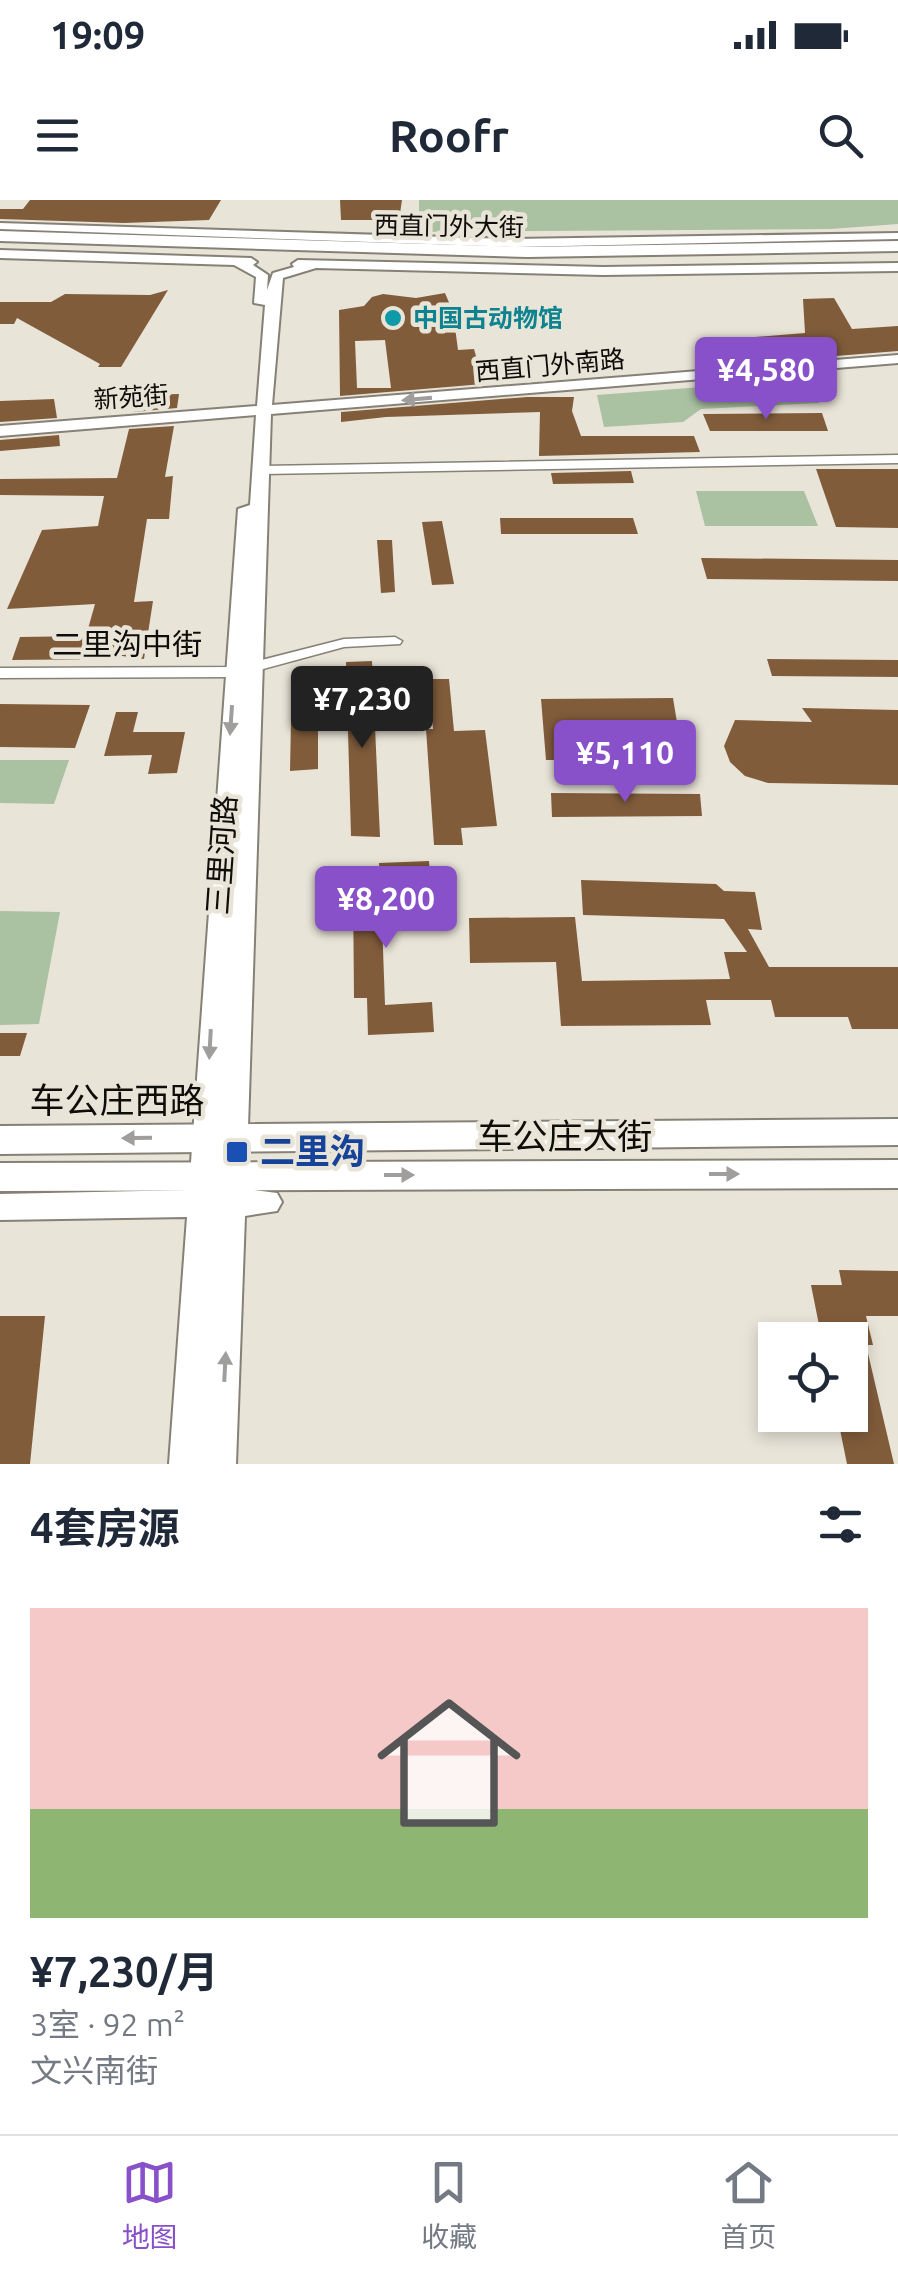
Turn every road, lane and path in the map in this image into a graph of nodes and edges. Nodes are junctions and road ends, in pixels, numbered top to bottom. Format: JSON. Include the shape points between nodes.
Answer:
{"nodes":[{"id":1,"x":0,"y":226,"type":"edge"},
{"id":2,"x":0,"y":236,"type":"edge"},
{"id":3,"x":872,"y":236,"type":"junction"},
{"id":4,"x":898,"y":236,"type":"edge"},
{"id":5,"x":585,"y":244,"type":"junction"},
{"id":6,"x":0,"y":246,"type":"edge"},
{"id":7,"x":898,"y":246,"type":"edge"},
{"id":8,"x":746,"y":248,"type":"junction"},
{"id":9,"x":170,"y":251,"type":"junction"},
{"id":10,"x":635,"y":252,"type":"junction"},
{"id":11,"x":0,"y":254,"type":"edge"},
{"id":12,"x":898,"y":257,"type":"edge"},
{"id":13,"x":771,"y":260,"type":"junction"},
{"id":14,"x":232,"y":261,"type":"junction"},
{"id":15,"x":313,"y":265,"type":"junction"},
{"id":16,"x":898,"y":266,"type":"edge"},
{"id":17,"x":898,"y":359,"type":"edge"},
{"id":18,"x":258,"y":412,"type":"junction"},
{"id":19,"x":0,"y":431,"type":"edge"},
{"id":20,"x":898,"y":459,"type":"edge"},
{"id":21,"x":264,"y":470,"type":"junction"},
{"id":22,"x":395,"y":641,"type":"dead end"},
{"id":23,"x":244,"y":670,"type":"junction"},
{"id":24,"x":0,"y":673,"type":"edge"},
{"id":25,"x":898,"y":1132,"type":"edge"},
{"id":26,"x":220,"y":1138,"type":"junction"},
{"id":27,"x":0,"y":1140,"type":"edge"},
{"id":28,"x":898,"y":1174,"type":"edge"},
{"id":29,"x":0,"y":1177,"type":"edge"},
{"id":30,"x":218,"y":1189,"type":"junction"},
{"id":31,"x":267,"y":1202,"type":"dead end"},
{"id":32,"x":0,"y":1207,"type":"edge"},
{"id":33,"x":186,"y":1464,"type":"edge"},
{"id":34,"x":219,"y":1464,"type":"edge"}],
"edges":[{"from":1,"to":5,"type":"street","name":"西直门外大街"},
{"from":2,"to":10,"type":"highway","name":"西直门外大街"},
{"from":3,"to":4,"type":"street","name":"西直门外大街"},
{"from":3,"to":5,"type":"street","name":"西直门外大街"},
{"from":3,"to":8,"type":"highway"},
{"from":5,"to":10,"type":"highway"},
{"from":6,"to":9,"type":"highway","name":"西直门外大街"},
{"from":7,"to":8,"type":"highway","name":"西直门外大街"},
{"from":8,"to":10,"type":"highway","name":"西直门外大街"},
{"from":9,"to":13,"type":"highway","name":"西直门外大街"},
{"from":9,"to":14,"type":"highway"},
{"from":11,"to":14,"type":"street","name":"西直门外大街"},
{"from":12,"to":13,"type":"highway","name":"西直门外大街"},
{"from":13,"to":16,"type":"highway"},
{"from":14,"to":15,"type":"street","name":"西直门外大街"},
{"from":14,"to":18,"type":"street","name":"三里河路","via":[[262,276]]},
{"from":15,"to":16,"type":"street","name":"西直门外大街"},
{"from":15,"to":18,"type":"street","name":"三里河路","via":[[284,271],[274,283]]},
{"from":17,"to":18,"type":"street","name":"西直门外南路","one_way":true},
{"from":18,"to":19,"type":"street","name":"新苑街"},
{"from":18,"to":21,"type":"street","name":"三里河路"},
{"from":18,"to":23,"type":"street","name":"三里河路"},
{"from":20,"to":21,"type":"street"},
{"from":21,"to":23,"type":"street","name":"三里河路"},
{"from":22,"to":23,"type":"street","name":"二里沟中街","via":[[344,643]]},
{"from":23,"to":24,"type":"street","name":"二里沟中街"},
{"from":23,"to":26,"type":"street","name":"三里河路"},
{"from":25,"to":26,"type":"main road","name":"车公庄大街"},
{"from":26,"to":27,"type":"main road","name":"车公庄西路","one_way":true},
{"from":26,"to":30,"type":"street","name":"三里河路"},
{"from":30,"to":28,"type":"main road","name":"车公庄大街","one_way":true},
{"from":29,"to":30,"type":"main road"},
{"from":30,"to":31,"type":"street"},
{"from":30,"to":32,"type":"street"},
{"from":30,"to":33,"type":"street"},
{"from":34,"to":30,"type":"street","one_way":true}]}
